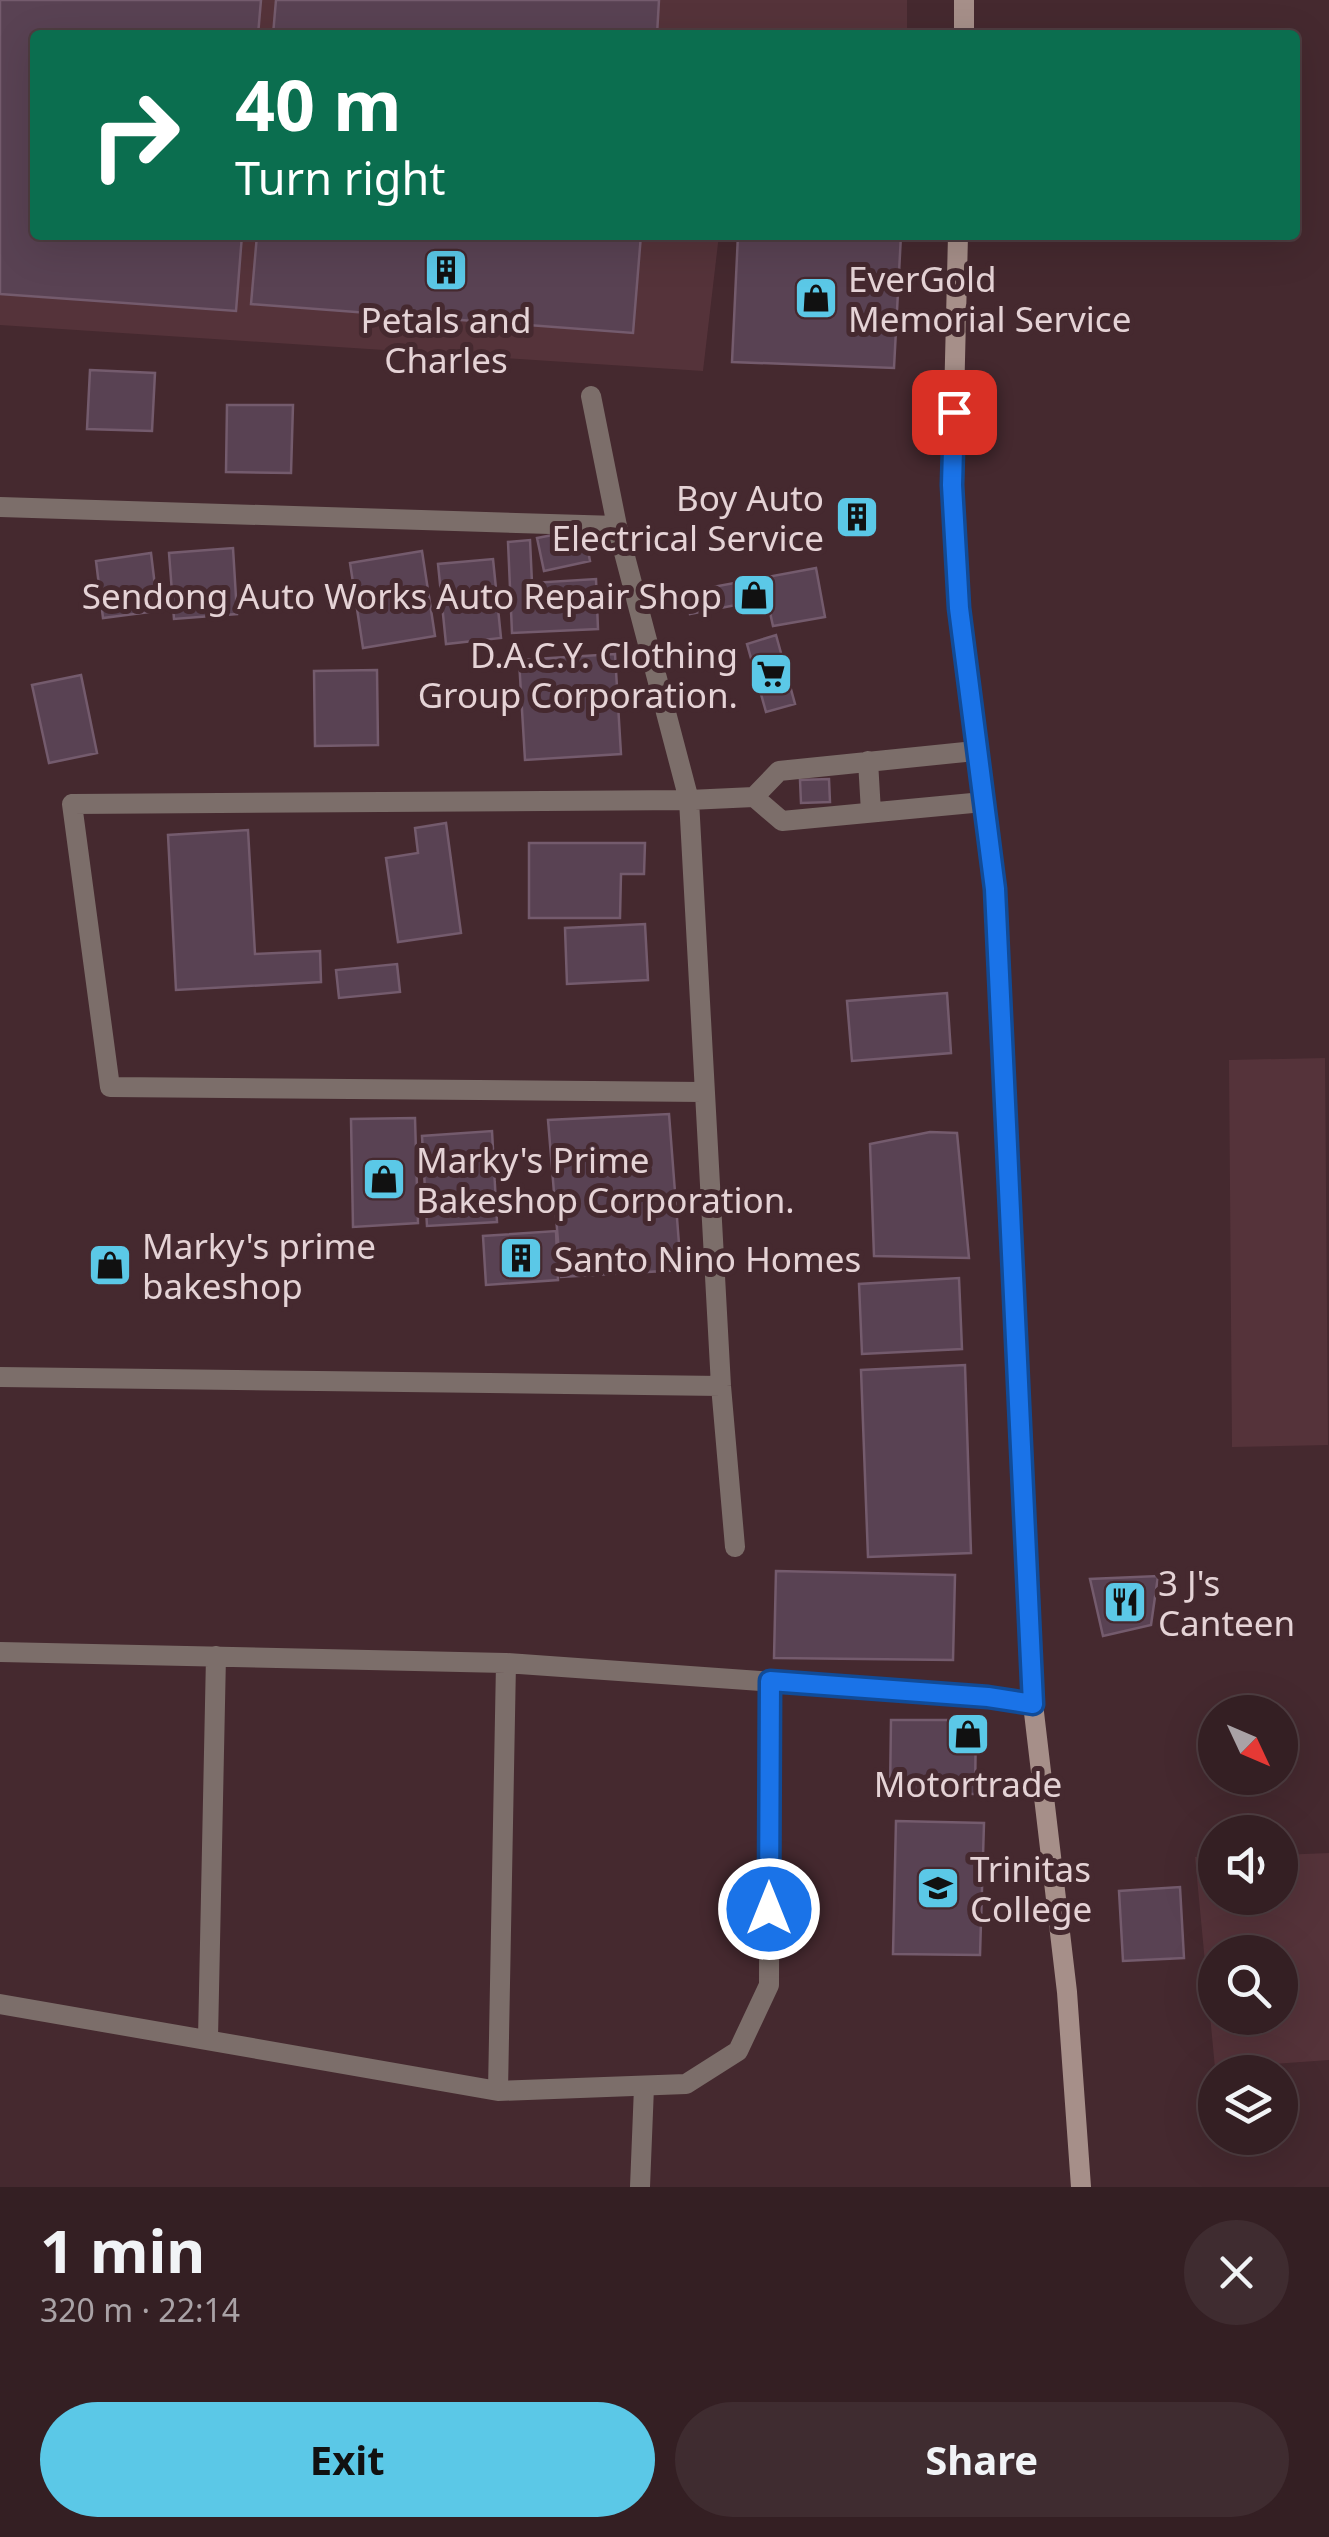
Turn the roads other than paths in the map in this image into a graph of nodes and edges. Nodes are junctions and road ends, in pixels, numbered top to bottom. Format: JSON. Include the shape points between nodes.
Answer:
{"nodes":[{"id":1,"x":964,"y":0,"type":"edge"},
{"id":2,"x":964,"y":30,"type":"edge"},
{"id":3,"x":958,"y":240,"type":"edge"},
{"id":4,"x":591,"y":396,"type":"dead end"},
{"id":5,"x":0,"y":507,"type":"edge"},
{"id":6,"x":617,"y":526,"type":"junction"},
{"id":7,"x":975,"y":751,"type":"junction"},
{"id":8,"x":868,"y":762,"type":"junction"},
{"id":9,"x":754,"y":797,"type":"junction"},
{"id":10,"x":690,"y":800,"type":"junction"},
{"id":11,"x":983,"y":802,"type":"junction"},
{"id":12,"x":871,"y":812,"type":"junction"},
{"id":13,"x":703,"y":1092,"type":"junction"},
{"id":14,"x":0,"y":1377,"type":"edge"},
{"id":15,"x":721,"y":1386,"type":"junction"},
{"id":16,"x":736,"y":1548,"type":"dead end"},
{"id":17,"x":0,"y":1652,"type":"edge"},
{"id":18,"x":216,"y":1656,"type":"junction"},
{"id":19,"x":506,"y":1663,"type":"junction"},
{"id":20,"x":770,"y":1681,"type":"junction"},
{"id":21,"x":1033,"y":1704,"type":"junction"},
{"id":22,"x":0,"y":2004,"type":"edge"},
{"id":23,"x":208,"y":2039,"type":"junction"},
{"id":24,"x":644,"y":2086,"type":"junction"},
{"id":25,"x":498,"y":2091,"type":"junction"},
{"id":26,"x":640,"y":2187,"type":"edge"},
{"id":27,"x":1081,"y":2187,"type":"edge"}],
"edges":[{"from":1,"to":2,"type":"main road"},
{"from":3,"to":7,"type":"main road","via":[[952,485]]},
{"from":4,"to":6,"type":"street"},
{"from":5,"to":6,"type":"street"},
{"from":6,"to":10,"type":"street"},
{"from":7,"to":8,"type":"street"},
{"from":7,"to":11,"type":"main road"},
{"from":8,"to":9,"type":"street","via":[[779,770]]},
{"from":8,"to":12,"type":"street"},
{"from":9,"to":10,"type":"street"},
{"from":9,"to":12,"type":"street","via":[[782,821]]},
{"from":10,"to":13,"type":"street"},
{"from":10,"to":13,"type":"street","via":[[72,804],[110,1087]]},
{"from":11,"to":12,"type":"street"},
{"from":11,"to":21,"type":"main road","via":[[1005,1060]]},
{"from":13,"to":15,"type":"street"},
{"from":14,"to":15,"type":"street"},
{"from":15,"to":16,"type":"street"},
{"from":17,"to":18,"type":"street"},
{"from":18,"to":19,"type":"street"},
{"from":18,"to":23,"type":"street"},
{"from":19,"to":20,"type":"street"},
{"from":19,"to":25,"type":"street"},
{"from":20,"to":21,"type":"street"},
{"from":20,"to":24,"type":"street","via":[[769,1985],[738,2051],[686,2084]]},
{"from":21,"to":27,"type":"main road","via":[[1068,1992]]},
{"from":22,"to":23,"type":"street"},
{"from":23,"to":25,"type":"street"},
{"from":24,"to":25,"type":"street"},
{"from":24,"to":26,"type":"street"}]}
